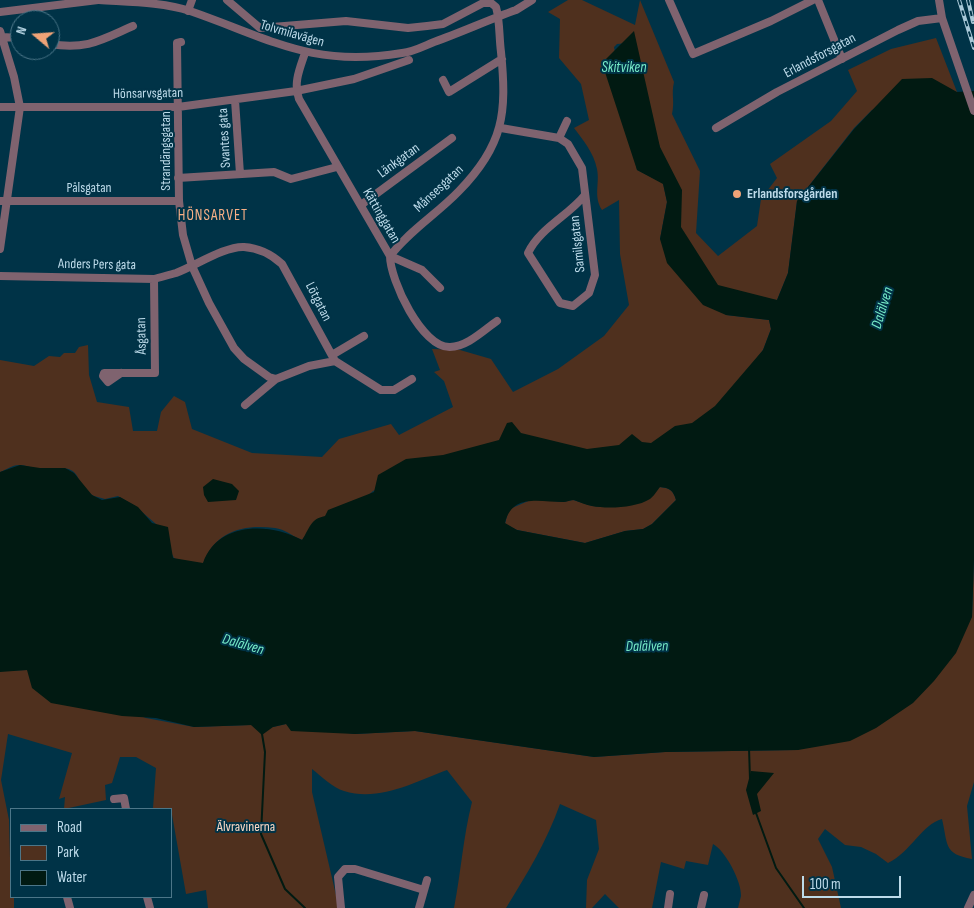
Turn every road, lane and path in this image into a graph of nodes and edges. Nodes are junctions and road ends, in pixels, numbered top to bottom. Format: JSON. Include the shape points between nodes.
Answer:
{"nodes":[{"id":1,"x":99,"y":0,"type":"edge"},
{"id":2,"x":192,"y":0,"type":"edge"},
{"id":3,"x":227,"y":0,"type":"edge"},
{"id":4,"x":532,"y":0,"type":"edge"},
{"id":5,"x":669,"y":0,"type":"edge"},
{"id":6,"x":813,"y":0,"type":"edge"},
{"id":7,"x":818,"y":0,"type":"edge"},
{"id":8,"x":939,"y":0,"type":"edge"},
{"id":9,"x":188,"y":11,"type":"junction"},
{"id":10,"x":0,"y":12,"type":"edge"},
{"id":11,"x":499,"y":16,"type":"junction"},
{"id":12,"x":942,"y":18,"type":"junction"},
{"id":13,"x":133,"y":26,"type":"dead end"},
{"id":14,"x":1,"y":34,"type":"edge"},
{"id":15,"x":181,"y":42,"type":"dead end"},
{"id":16,"x":60,"y":45,"type":"edge"},
{"id":17,"x":305,"y":53,"type":"junction"},
{"id":18,"x":842,"y":58,"type":"junction"},
{"id":19,"x":502,"y":59,"type":"junction"},
{"id":20,"x":409,"y":60,"type":"dead end"},
{"id":21,"x":443,"y":80,"type":"dead end"},
{"id":22,"x":296,"y":91,"type":"junction"},
{"id":23,"x":235,"y":100,"type":"junction"},
{"id":24,"x":0,"y":107,"type":"edge"},
{"id":25,"x":20,"y":107,"type":"junction"},
{"id":26,"x":178,"y":107,"type":"junction"},
{"id":27,"x":974,"y":111,"type":"edge"},
{"id":28,"x":567,"y":121,"type":"dead end"},
{"id":29,"x":501,"y":128,"type":"junction"},
{"id":30,"x":716,"y":128,"type":"dead end"},
{"id":31,"x":452,"y":138,"type":"dead end"},
{"id":32,"x":559,"y":138,"type":"junction"},
{"id":33,"x":337,"y":167,"type":"junction"},
{"id":34,"x":240,"y":174,"type":"junction"},
{"id":35,"x":178,"y":178,"type":"junction"},
{"id":36,"x":585,"y":195,"type":"junction"},
{"id":37,"x":179,"y":200,"type":"junction"},
{"id":38,"x":4,"y":201,"type":"edge"},
{"id":39,"x":360,"y":205,"type":"junction"},
{"id":40,"x":0,"y":249,"type":"edge"},
{"id":41,"x":390,"y":256,"type":"junction"},
{"id":42,"x":192,"y":266,"type":"junction"},
{"id":43,"x":0,"y":276,"type":"edge"},
{"id":44,"x":154,"y":279,"type":"junction"},
{"id":45,"x":440,"y":288,"type":"dead end"},
{"id":46,"x":497,"y":321,"type":"dead end"},
{"id":47,"x":364,"y":336,"type":"dead end"},
{"id":48,"x":333,"y":358,"type":"junction"},
{"id":49,"x":104,"y":373,"type":"dead end"},
{"id":50,"x":276,"y":379,"type":"junction"},
{"id":51,"x":412,"y":379,"type":"dead end"},
{"id":52,"x":245,"y":405,"type":"dead end"},
{"id":53,"x":114,"y":799,"type":"dead end"},
{"id":54,"x":126,"y":808,"type":"edge"},
{"id":55,"x":427,"y":880,"type":"dead end"},
{"id":56,"x":424,"y":890,"type":"junction"},
{"id":57,"x":670,"y":894,"type":"dead end"},
{"id":58,"x":704,"y":895,"type":"dead end"},
{"id":59,"x":974,"y":895,"type":"edge"},
{"id":60,"x":341,"y":908,"type":"edge"},
{"id":61,"x":419,"y":908,"type":"edge"},
{"id":62,"x":668,"y":908,"type":"edge"},
{"id":63,"x":701,"y":908,"type":"edge"},
{"id":64,"x":968,"y":908,"type":"edge"}],
"edges":[{"from":1,"to":9,"type":"street","name":"Tolvmilavägen","via":[[145,3]]},
{"from":1,"to":10,"type":"street","name":"Tolvmilavägen"},
{"from":2,"to":9,"type":"street"},
{"from":3,"to":11,"type":"street","via":[[260,28],[346,21],[408,28],[427,26],[443,24],[483,3],[496,7]]},
{"from":4,"to":11,"type":"street","name":"Tolvmilavägen"},
{"from":5,"to":6,"type":"street","via":[[693,54]]},
{"from":7,"to":18,"type":"street"},
{"from":8,"to":12,"type":"street"},
{"from":9,"to":17,"type":"street","name":"Tolvmilavägen"},
{"from":11,"to":17,"type":"street","name":"Tolvmilavägen","via":[[405,53],[370,58]]},
{"from":11,"to":19,"type":"street","name":"Månsesgatan"},
{"from":12,"to":18,"type":"street","name":"Erlandsforsgatan","via":[[918,21]]},
{"from":12,"to":27,"type":"street"},
{"from":13,"to":16,"type":"street","via":[[90,44]]},
{"from":14,"to":25,"type":"street"},
{"from":15,"to":26,"type":"street","name":"Strandängsgatan","via":[[177,43]]},
{"from":17,"to":22,"type":"street"},
{"from":18,"to":30,"type":"street","name":"Erlandsforsgatan"},
{"from":19,"to":21,"type":"street","via":[[449,92]]},
{"from":19,"to":29,"type":"street","name":"Månsesgatan","via":[[505,103]]},
{"from":20,"to":22,"type":"street","name":"Hönsarvsgatan","via":[[354,79]]},
{"from":22,"to":23,"type":"street","name":"Hönsarvsgatan"},
{"from":22,"to":33,"type":"street","name":"Kättinggatan"},
{"from":23,"to":26,"type":"street","name":"Hönsarvsgatan"},
{"from":23,"to":34,"type":"street","name":"Svantes gata"},
{"from":24,"to":25,"type":"street","name":"Hönsarvsgatan"},
{"from":25,"to":26,"type":"street","name":"Hönsarvsgatan"},
{"from":25,"to":38,"type":"street"},
{"from":26,"to":35,"type":"street","name":"Strandängsgatan"},
{"from":28,"to":32,"type":"street"},
{"from":29,"to":32,"type":"street"},
{"from":29,"to":41,"type":"street","name":"Månsesgatan","via":[[474,174]]},
{"from":31,"to":39,"type":"street","name":"Länkgatan"},
{"from":32,"to":36,"type":"street","name":"Samilsgatan","via":[[568,144],[582,168]]},
{"from":33,"to":34,"type":"street","via":[[291,179],[274,172]]},
{"from":33,"to":39,"type":"street","name":"Kättinggatan"},
{"from":34,"to":35,"type":"street"},
{"from":35,"to":37,"type":"street","name":"Strandängsgatan"},
{"from":36,"to":36,"type":"street","name":"Samilsgatan","via":[[595,275],[589,292],[573,306],[560,304],[528,253],[532,245]]},
{"from":37,"to":38,"type":"street","name":"Pålsgatan"},
{"from":37,"to":42,"type":"street","name":"Strandängsgatan"},
{"from":38,"to":40,"type":"street"},
{"from":39,"to":41,"type":"street","name":"Kättinggatan"},
{"from":41,"to":45,"type":"street","via":[[422,270]]},
{"from":41,"to":46,"type":"street","name":"Kättinggatan","via":[[390,267],[398,290],[434,343],[449,348],[457,346]]},
{"from":42,"to":44,"type":"street","name":"Anders Pers gata"},
{"from":42,"to":48,"type":"street","name":"Lötgatan","via":[[243,247],[272,255],[294,282]]},
{"from":42,"to":50,"type":"street","name":"Strandängsgatan","via":[[234,348],[244,359]]},
{"from":43,"to":44,"type":"street","name":"Anders Pers gata"},
{"from":44,"to":49,"type":"street","name":"Åsgatan","via":[[155,373]]},
{"from":47,"to":48,"type":"street"},
{"from":48,"to":50,"type":"street"},
{"from":48,"to":51,"type":"street","via":[[381,390],[394,390]]},
{"from":50,"to":52,"type":"street"},
{"from":53,"to":54,"type":"street","via":[[124,798]]},
{"from":55,"to":56,"type":"street"},
{"from":56,"to":60,"type":"street","via":[[356,869],[345,870],[338,877]]},
{"from":56,"to":61,"type":"street"},
{"from":57,"to":62,"type":"street"},
{"from":58,"to":63,"type":"street"},
{"from":59,"to":64,"type":"street"}]}
